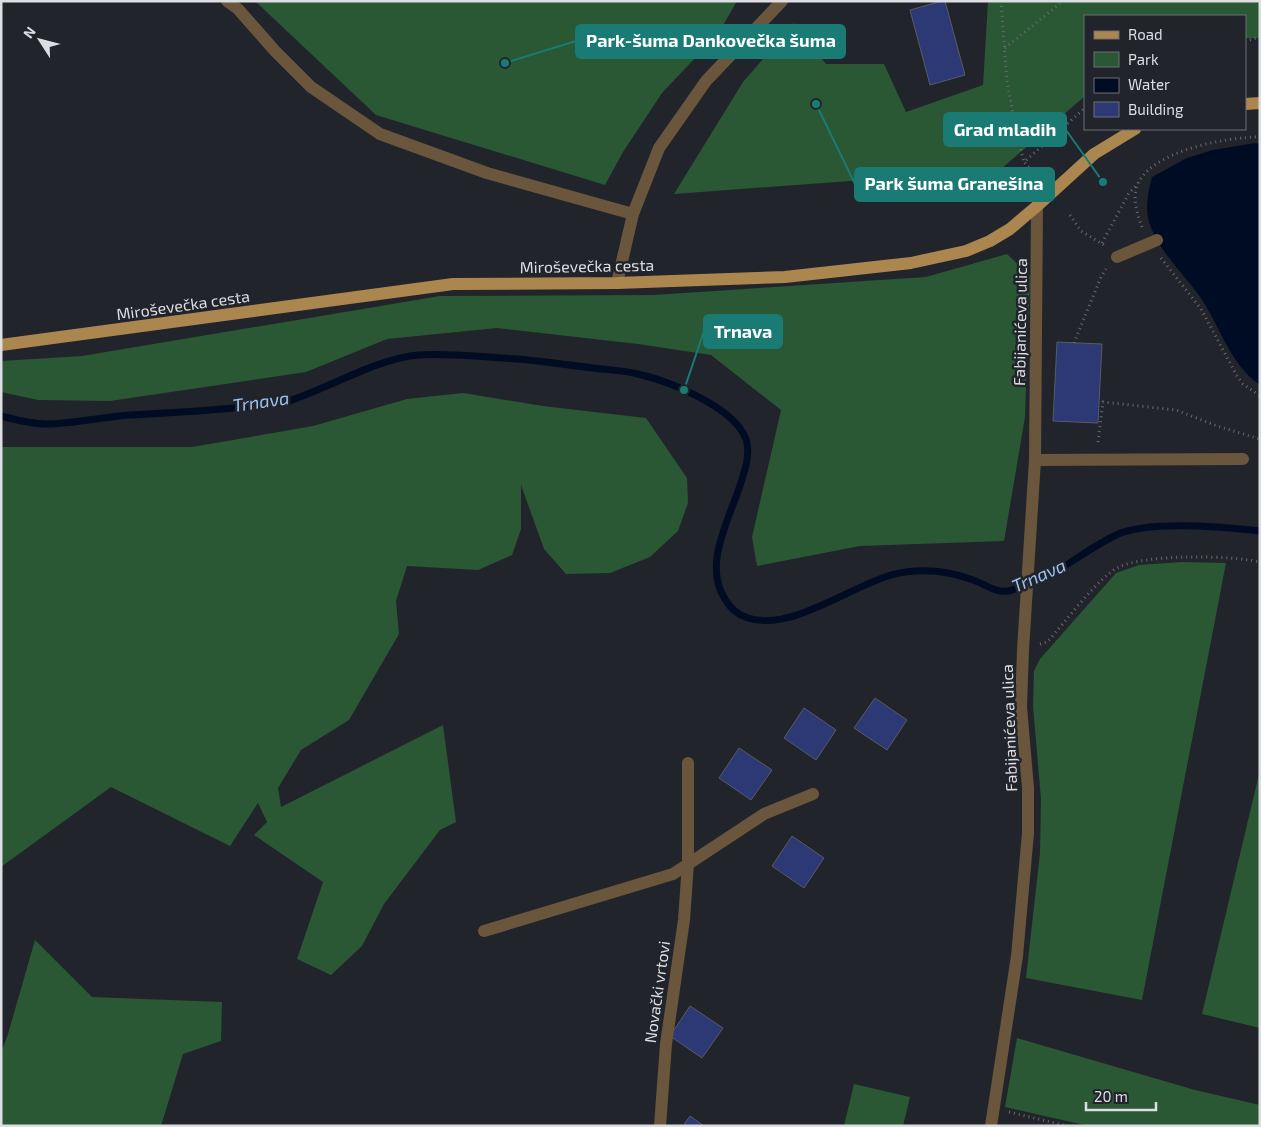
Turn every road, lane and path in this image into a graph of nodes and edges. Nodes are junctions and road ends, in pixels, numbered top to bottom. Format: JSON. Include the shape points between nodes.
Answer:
{"nodes":[{"id":1,"x":227,"y":1,"type":"edge"},
{"id":2,"x":782,"y":1,"type":"edge"},
{"id":3,"x":1001,"y":1,"type":"edge"},
{"id":4,"x":1063,"y":1,"type":"edge"},
{"id":5,"x":1260,"y":37,"type":"edge"},
{"id":6,"x":1246,"y":41,"type":"edge"},
{"id":7,"x":1005,"y":48,"type":"junction"},
{"id":8,"x":1260,"y":103,"type":"edge"},
{"id":9,"x":1246,"y":104,"type":"edge"},
{"id":10,"x":1084,"y":109,"type":"edge"},
{"id":11,"x":1133,"y":130,"type":"edge"},
{"id":12,"x":1260,"y":137,"type":"edge"},
{"id":13,"x":1024,"y":162,"type":"junction"},
{"id":14,"x":1032,"y":171,"type":"dead end"},
{"id":15,"x":1138,"y":184,"type":"junction"},
{"id":16,"x":1037,"y":206,"type":"junction"},
{"id":17,"x":633,"y":214,"type":"junction"},
{"id":18,"x":1070,"y":215,"type":"dead end"},
{"id":19,"x":1143,"y":230,"type":"dead end"},
{"id":20,"x":1102,"y":243,"type":"junction"},
{"id":21,"x":1156,"y":246,"type":"joint"},
{"id":22,"x":1116,"y":257,"type":"junction"},
{"id":23,"x":617,"y":283,"type":"junction"},
{"id":24,"x":1074,"y":343,"type":"dead end"},
{"id":25,"x":1,"y":346,"type":"edge"},
{"id":26,"x":1260,"y":396,"type":"edge"},
{"id":27,"x":1260,"y":439,"type":"edge"},
{"id":28,"x":1243,"y":459,"type":"dead end"},
{"id":29,"x":1034,"y":460,"type":"junction"},
{"id":30,"x":1096,"y":460,"type":"junction"},
{"id":31,"x":1260,"y":562,"type":"edge"},
{"id":32,"x":1022,"y":650,"type":"junction"},
{"id":33,"x":688,"y":763,"type":"dead end"},
{"id":34,"x":813,"y":794,"type":"dead end"},
{"id":35,"x":688,"y":863,"type":"junction"},
{"id":36,"x":484,"y":931,"type":"dead end"},
{"id":37,"x":995,"y":1110,"type":"junction"},
{"id":38,"x":660,"y":1126,"type":"edge"},
{"id":39,"x":991,"y":1126,"type":"edge"},
{"id":40,"x":1067,"y":1126,"type":"edge"}],
"edges":[{"from":1,"to":17,"type":"street","via":[[311,87],[380,134],[487,173]]},
{"from":2,"to":17,"type":"street","via":[[706,81],[660,148]]},
{"from":3,"to":7,"type":"path"},
{"from":4,"to":7,"type":"path"},
{"from":5,"to":6,"type":"path"},
{"from":7,"to":13,"type":"path","via":[[1007,81]]},
{"from":8,"to":9,"type":"main road"},
{"from":10,"to":13,"type":"path"},
{"from":11,"to":16,"type":"main road","name":"Miroševečka cesta","via":[[1094,154]]},
{"from":12,"to":15,"type":"path","via":[[1184,150],[1157,164]]},
{"from":13,"to":14,"type":"path"},
{"from":15,"to":19,"type":"path","via":[[1136,200]]},
{"from":15,"to":20,"type":"path","via":[[1129,193]]},
{"from":16,"to":23,"type":"main road","name":"Miroševečka cesta","via":[[990,241],[966,251],[911,263],[785,277]]},
{"from":16,"to":29,"type":"street","name":"Fabijanićeva ulica"},
{"from":17,"to":23,"type":"street"},
{"from":18,"to":20,"type":"path","via":[[1081,231]]},
{"from":20,"to":22,"type":"path"},
{"from":21,"to":22,"type":"street"},
{"from":21,"to":26,"type":"path","via":[[1201,309],[1237,376]]},
{"from":22,"to":24,"type":"path","via":[[1101,277]]},
{"from":23,"to":25,"type":"main road","name":"Miroševečka cesta","via":[[453,284]]},
{"from":27,"to":30,"type":"path","via":[[1176,410],[1103,402]]},
{"from":28,"to":30,"type":"street"},
{"from":29,"to":30,"type":"street"},
{"from":29,"to":32,"type":"street","name":"Fabijanićeva ulica"},
{"from":31,"to":32,"type":"path","via":[[1179,558],[1143,560],[1118,568],[1100,582],[1048,642]]},
{"from":32,"to":37,"type":"street","name":"Fabijanićeva ulica","via":[[1021,707],[1028,833],[1017,956]]},
{"from":33,"to":35,"type":"street","name":"Novački vrtovi"},
{"from":34,"to":35,"type":"street","via":[[764,814]]},
{"from":35,"to":36,"type":"street","via":[[673,874]]},
{"from":35,"to":38,"type":"street","name":"Novački vrtovi","via":[[684,920],[666,1044]]},
{"from":37,"to":39,"type":"street","name":"Fabijanićeva ulica"},
{"from":37,"to":40,"type":"path"}]}
